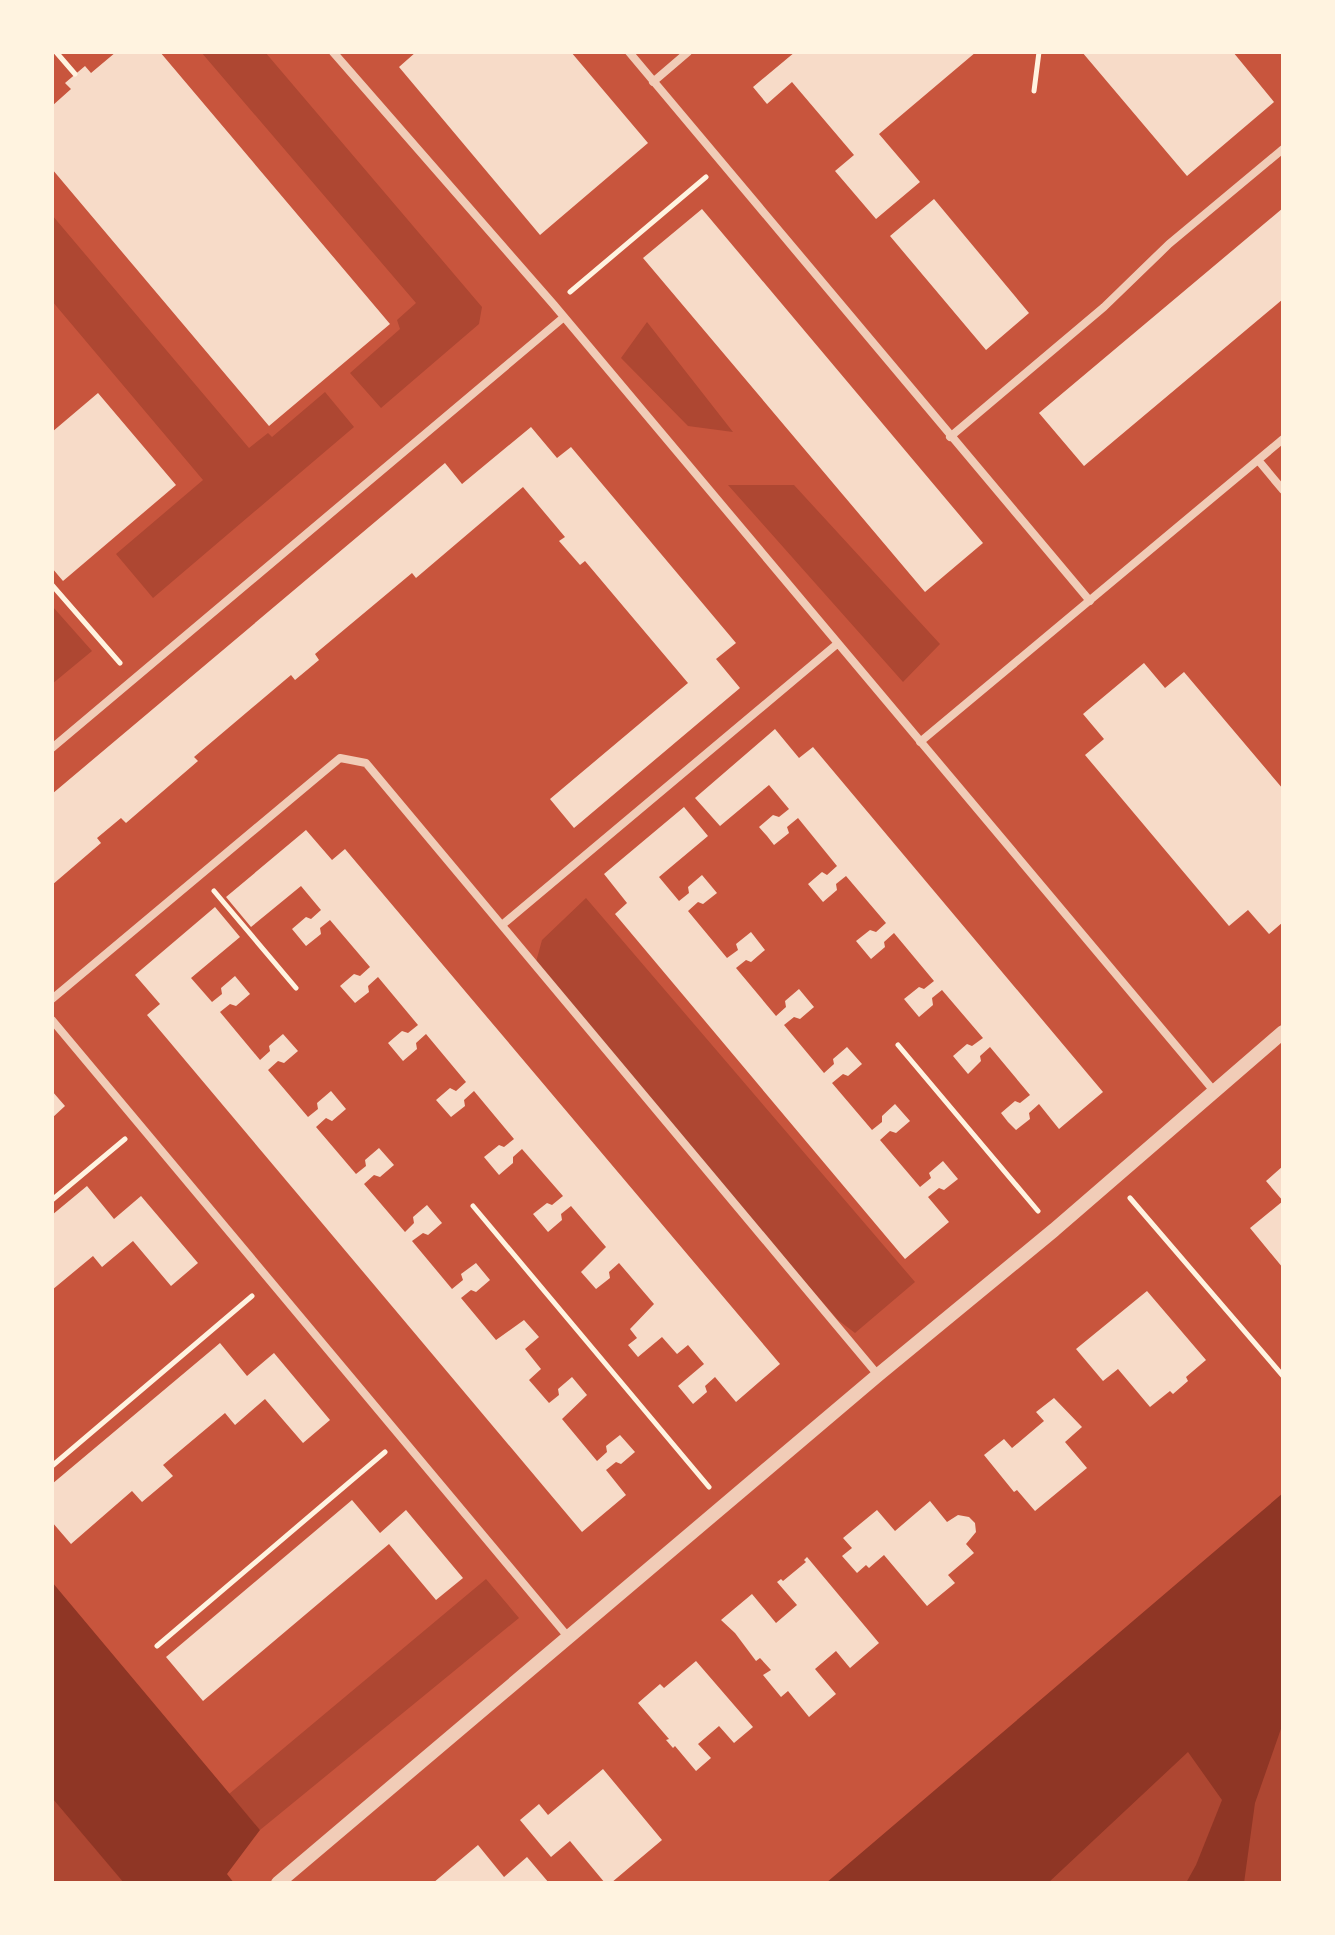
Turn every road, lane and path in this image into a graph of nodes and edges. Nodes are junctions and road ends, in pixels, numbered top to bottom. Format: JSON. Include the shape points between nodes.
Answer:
{"nodes":[{"id":1,"x":56,"y":52,"type":"edge"},
{"id":2,"x":333,"y":52,"type":"edge"},
{"id":3,"x":629,"y":52,"type":"edge"},
{"id":4,"x":688,"y":52,"type":"edge"},
{"id":5,"x":1039,"y":52,"type":"edge"},
{"id":6,"x":75,"y":74,"type":"dead end"},
{"id":7,"x":653,"y":82,"type":"junction"},
{"id":8,"x":1034,"y":91,"type":"dead end"},
{"id":9,"x":1283,"y":149,"type":"edge"},
{"id":10,"x":722,"y":164,"type":"junction"},
{"id":11,"x":554,"y":305,"type":"junction"},
{"id":12,"x":564,"y":317,"type":"junction"},
{"id":13,"x":950,"y":437,"type":"junction"},
{"id":14,"x":1283,"y":439,"type":"edge"},
{"id":15,"x":1258,"y":460,"type":"junction"},
{"id":16,"x":1283,"y":490,"type":"edge"},
{"id":17,"x":52,"y":585,"type":"edge"},
{"id":18,"x":1090,"y":601,"type":"junction"},
{"id":19,"x":837,"y":644,"type":"junction"},
{"id":20,"x":134,"y":679,"type":"junction"},
{"id":21,"x":920,"y":742,"type":"junction"},
{"id":22,"x":52,"y":748,"type":"edge"},
{"id":23,"x":200,"y":875,"type":"junction"},
{"id":24,"x":502,"y":925,"type":"junction"},
{"id":25,"x":296,"y":988,"type":"dead end"},
{"id":26,"x":52,"y":999,"type":"edge"},
{"id":27,"x":52,"y":1020,"type":"edge"},
{"id":28,"x":1283,"y":1032,"type":"edge"},
{"id":29,"x":898,"y":1045,"type":"dead end"},
{"id":30,"x":1214,"y":1091,"type":"junction"},
{"id":31,"x":140,"y":1126,"type":"junction"},
{"id":32,"x":1114,"y":1179,"type":"junction"},
{"id":33,"x":52,"y":1200,"type":"edge"},
{"id":34,"x":473,"y":1206,"type":"dead end"},
{"id":35,"x":1054,"y":1230,"type":"junction"},
{"id":36,"x":270,"y":1281,"type":"junction"},
{"id":37,"x":878,"y":1375,"type":"junction"},
{"id":38,"x":1283,"y":1376,"type":"edge"},
{"id":39,"x":402,"y":1438,"type":"junction"},
{"id":40,"x":52,"y":1466,"type":"edge"},
{"id":41,"x":725,"y":1506,"type":"junction"},
{"id":42,"x":569,"y":1638,"type":"junction"},
{"id":43,"x":157,"y":1646,"type":"dead end"},
{"id":44,"x":278,"y":1883,"type":"edge"}],
"edges":[{"from":1,"to":6,"type":"path"},
{"from":2,"to":11,"type":"street"},
{"from":3,"to":7,"type":"street"},
{"from":4,"to":7,"type":"street"},
{"from":5,"to":8,"type":"path"},
{"from":7,"to":10,"type":"street"},
{"from":9,"to":13,"type":"street"},
{"from":10,"to":11,"type":"path"},
{"from":10,"to":13,"type":"street"},
{"from":11,"to":12,"type":"street"},
{"from":12,"to":19,"type":"street"},
{"from":12,"to":20,"type":"street"},
{"from":13,"to":18,"type":"street"},
{"from":14,"to":15,"type":"street"},
{"from":15,"to":16,"type":"street"},
{"from":15,"to":18,"type":"street"},
{"from":17,"to":20,"type":"path"},
{"from":18,"to":21,"type":"street"},
{"from":19,"to":21,"type":"street"},
{"from":19,"to":24,"type":"street"},
{"from":20,"to":22,"type":"street"},
{"from":21,"to":30,"type":"street"},
{"from":23,"to":24,"type":"street","via":[[340,758],[366,763]]},
{"from":23,"to":25,"type":"path"},
{"from":23,"to":26,"type":"street"},
{"from":24,"to":37,"type":"street"},
{"from":27,"to":31,"type":"street"},
{"from":28,"to":30,"type":"street"},
{"from":29,"to":35,"type":"path"},
{"from":30,"to":32,"type":"street"},
{"from":31,"to":33,"type":"path"},
{"from":31,"to":36,"type":"street"},
{"from":32,"to":35,"type":"street"},
{"from":32,"to":38,"type":"path"},
{"from":34,"to":41,"type":"path"},
{"from":35,"to":37,"type":"street"},
{"from":36,"to":39,"type":"street"},
{"from":36,"to":40,"type":"path"},
{"from":37,"to":41,"type":"street"},
{"from":39,"to":42,"type":"street"},
{"from":39,"to":43,"type":"path"},
{"from":41,"to":42,"type":"street"},
{"from":42,"to":44,"type":"street"}]}
